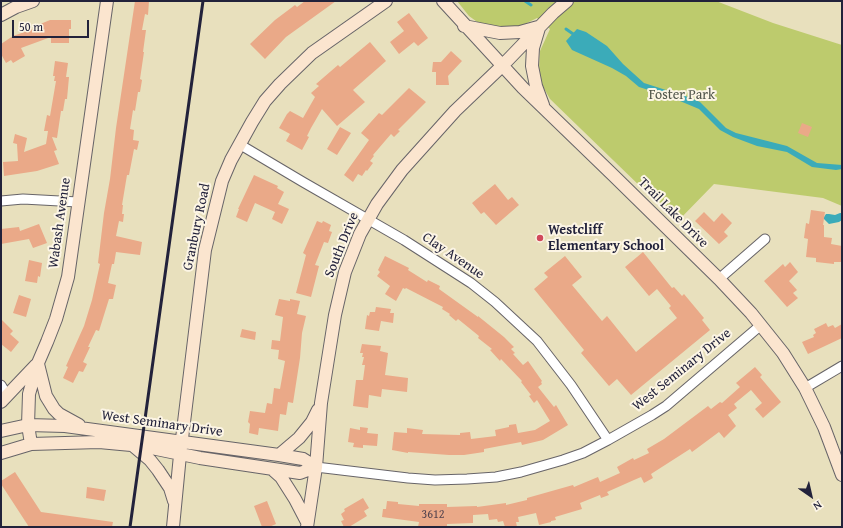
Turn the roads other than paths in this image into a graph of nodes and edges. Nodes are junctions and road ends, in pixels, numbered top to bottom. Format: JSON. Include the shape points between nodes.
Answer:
{"nodes":[{"id":1,"x":33,"y":1,"type":"edge"},
{"id":2,"x":107,"y":1,"type":"edge"},
{"id":3,"x":386,"y":1,"type":"edge"},
{"id":4,"x":443,"y":1,"type":"edge"},
{"id":5,"x":567,"y":1,"type":"edge"},
{"id":6,"x":1,"y":15,"type":"edge"},
{"id":7,"x":464,"y":26,"type":"junction"},
{"id":8,"x":539,"y":27,"type":"junction"},
{"id":9,"x":502,"y":66,"type":"junction"},
{"id":10,"x":545,"y":110,"type":"junction"},
{"id":11,"x":240,"y":144,"type":"junction"},
{"id":12,"x":1,"y":201,"type":"edge"},
{"id":13,"x":78,"y":202,"type":"junction"},
{"id":14,"x":368,"y":220,"type":"junction"},
{"id":15,"x":765,"y":239,"type":"dead end"},
{"id":16,"x":719,"y":279,"type":"junction"},
{"id":17,"x":761,"y":325,"type":"junction"},
{"id":18,"x":38,"y":363,"type":"junction"},
{"id":19,"x":842,"y":366,"type":"edge"},
{"id":20,"x":805,"y":388,"type":"junction"},
{"id":21,"x":3,"y":394,"type":"edge"},
{"id":22,"x":321,"y":403,"type":"junction"},
{"id":23,"x":28,"y":425,"type":"junction"},
{"id":24,"x":85,"y":428,"type":"junction"},
{"id":25,"x":1,"y":431,"type":"edge"},
{"id":26,"x":608,"y":440,"type":"junction"},
{"id":27,"x":182,"y":442,"type":"junction"},
{"id":28,"x":31,"y":444,"type":"junction"},
{"id":29,"x":131,"y":444,"type":"junction"},
{"id":30,"x":1,"y":453,"type":"edge"},
{"id":31,"x":279,"y":454,"type":"junction"},
{"id":32,"x":180,"y":455,"type":"junction"},
{"id":33,"x":316,"y":468,"type":"junction"},
{"id":34,"x":272,"y":469,"type":"junction"},
{"id":35,"x":842,"y":475,"type":"edge"},
{"id":36,"x":176,"y":509,"type":"junction"},
{"id":37,"x":307,"y":524,"type":"edge"},
{"id":38,"x":173,"y":527,"type":"edge"}],
"edges":[{"from":1,"to":6,"type":"street"},
{"from":2,"to":13,"type":"street","name":"Wabash Avenue"},
{"from":3,"to":11,"type":"street","name":"Granbury Road","via":[[312,53],[280,84],[265,101]]},
{"from":4,"to":7,"type":"street","name":"Trail Lake Drive"},
{"from":5,"to":8,"type":"street","name":"South Drive"},
{"from":7,"to":8,"type":"street","via":[[500,33],[520,32]]},
{"from":7,"to":9,"type":"street","name":"Trail Lake Drive"},
{"from":8,"to":9,"type":"street","name":"South Drive"},
{"from":8,"to":10,"type":"street","via":[[533,48],[532,66]]},
{"from":9,"to":10,"type":"street","name":"Trail Lake Drive"},
{"from":9,"to":14,"type":"street","name":"South Drive","via":[[455,111],[408,164]]},
{"from":10,"to":16,"type":"street","name":"Trail Lake Drive"},
{"from":11,"to":14,"type":"street","name":"Clay Avenue"},
{"from":11,"to":27,"type":"street","name":"Granbury Road","via":[[222,182],[205,250]]},
{"from":12,"to":13,"type":"street","via":[[23,199]]},
{"from":13,"to":18,"type":"street","name":"Wabash Avenue","via":[[68,277],[56,319]]},
{"from":14,"to":22,"type":"street","name":"South Drive","via":[[360,234],[339,293]]},
{"from":14,"to":26,"type":"street","name":"Clay Avenue","via":[[471,283],[520,324],[537,341],[571,385]]},
{"from":15,"to":16,"type":"street"},
{"from":16,"to":17,"type":"street","name":"Trail Lake Drive"},
{"from":17,"to":20,"type":"street","name":"Trail Lake Drive"},
{"from":17,"to":26,"type":"street","name":"West Seminary Drive","via":[[666,406]]},
{"from":18,"to":21,"type":"street"},
{"from":18,"to":23,"type":"street","name":"Wabash Avenue","via":[[28,394]]},
{"from":18,"to":24,"type":"street","via":[[46,396],[54,409]]},
{"from":19,"to":20,"type":"street"},
{"from":20,"to":35,"type":"street","name":"Trail Lake Drive","via":[[824,427]]},
{"from":22,"to":31,"type":"street","via":[[304,433]]},
{"from":22,"to":33,"type":"street","name":"South Drive"},
{"from":23,"to":24,"type":"street","name":"West Seminary Drive"},
{"from":23,"to":25,"type":"street","name":"West Seminary Drive"},
{"from":23,"to":28,"type":"street","name":"Wabash Avenue"},
{"from":24,"to":27,"type":"street","name":"West Seminary Drive"},
{"from":26,"to":33,"type":"street","name":"West Seminary Drive","via":[[563,460],[496,477],[408,478]]},
{"from":27,"to":31,"type":"street","name":"West Seminary Drive"},
{"from":27,"to":32,"type":"street","name":"Granbury Road"},
{"from":28,"to":29,"type":"street","name":"West Seminary Drive"},
{"from":28,"to":30,"type":"street","name":"West Seminary Drive"},
{"from":29,"to":32,"type":"street","name":"West Seminary Drive"},
{"from":29,"to":36,"type":"street","via":[[158,470],[170,488]]},
{"from":31,"to":33,"type":"street","name":"West Seminary Drive","via":[[304,459]]},
{"from":32,"to":34,"type":"street","name":"West Seminary Drive"},
{"from":32,"to":36,"type":"street","name":"Granbury Road"},
{"from":33,"to":34,"type":"street","name":"West Seminary Drive","via":[[300,473]]},
{"from":33,"to":37,"type":"street","name":"South Drive"},
{"from":34,"to":37,"type":"street","via":[[281,477],[296,499]]},
{"from":36,"to":38,"type":"street","name":"Granbury Road"}]}
